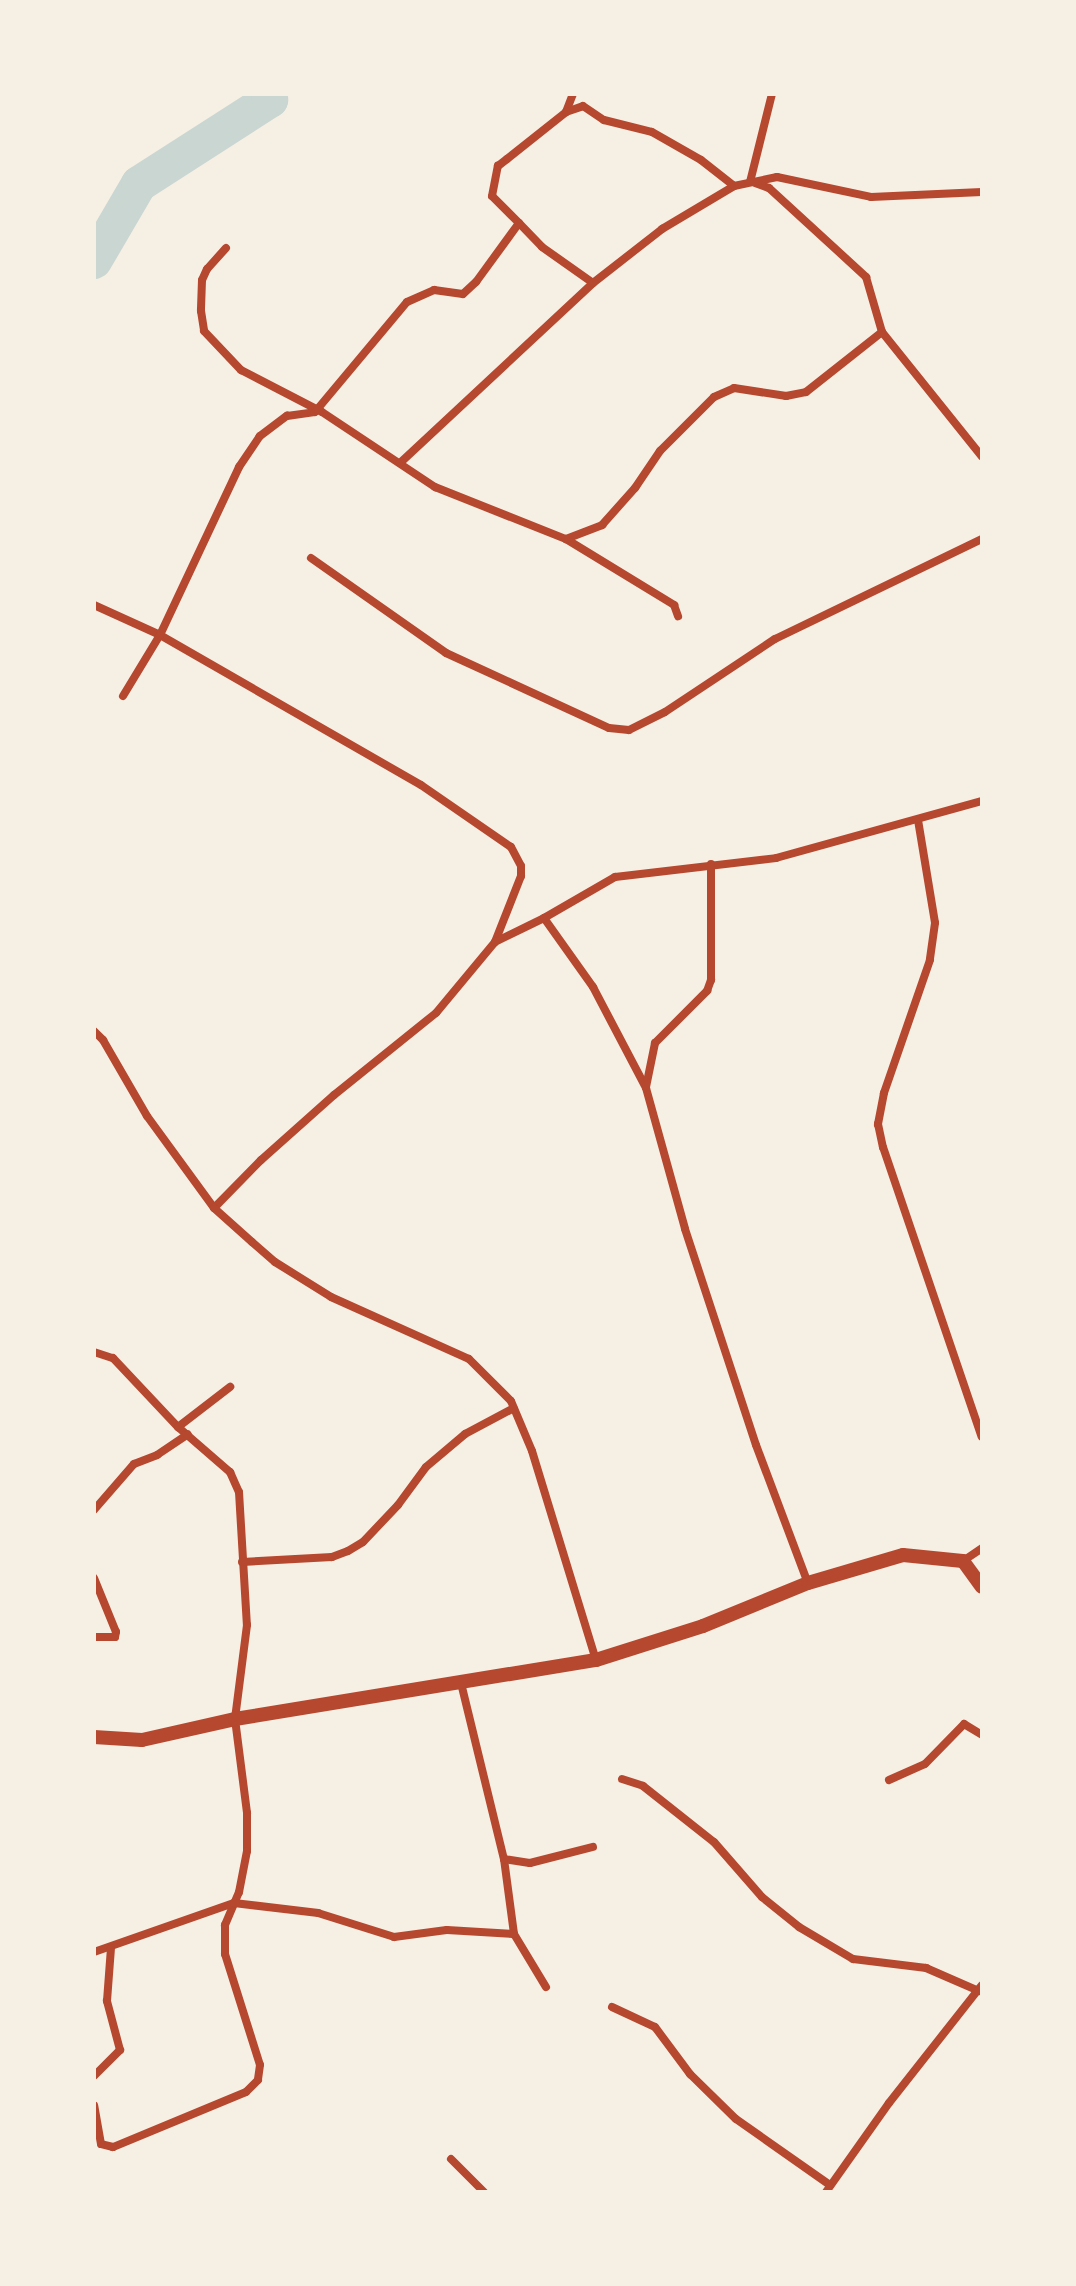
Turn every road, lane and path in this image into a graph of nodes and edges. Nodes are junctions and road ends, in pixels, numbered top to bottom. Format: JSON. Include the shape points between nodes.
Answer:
{"nodes":[{"id":1,"x":573,"y":94,"type":"edge"},
{"id":2,"x":772,"y":94,"type":"edge"},
{"id":3,"x":566,"y":112,"type":"junction"},
{"id":4,"x":750,"y":182,"type":"junction"},
{"id":5,"x":734,"y":186,"type":"junction"},
{"id":6,"x":982,"y":192,"type":"edge"},
{"id":7,"x":519,"y":223,"type":"junction"},
{"id":8,"x":226,"y":248,"type":"dead end"},
{"id":9,"x":593,"y":283,"type":"junction"},
{"id":10,"x":882,"y":332,"type":"junction"},
{"id":11,"x":315,"y":412,"type":"junction"},
{"id":12,"x":982,"y":457,"type":"edge"},
{"id":13,"x":400,"y":463,"type":"junction"},
{"id":14,"x":566,"y":539,"type":"junction"},
{"id":15,"x":982,"y":539,"type":"edge"},
{"id":16,"x":311,"y":558,"type":"dead end"},
{"id":17,"x":94,"y":605,"type":"edge"},
{"id":18,"x":678,"y":616,"type":"dead end"},
{"id":19,"x":160,"y":635,"type":"junction"},
{"id":20,"x":123,"y":696,"type":"dead end"},
{"id":21,"x":982,"y":801,"type":"edge"},
{"id":22,"x":918,"y":820,"type":"junction"},
{"id":23,"x":711,"y":864,"type":"junction"},
{"id":24,"x":544,"y":918,"type":"junction"},
{"id":25,"x":495,"y":942,"type":"junction"},
{"id":26,"x":94,"y":1031,"type":"edge"},
{"id":27,"x":646,"y":1088,"type":"junction"},
{"id":28,"x":214,"y":1208,"type":"junction"},
{"id":29,"x":94,"y":1352,"type":"edge"},
{"id":30,"x":230,"y":1387,"type":"dead end"},
{"id":31,"x":514,"y":1408,"type":"junction"},
{"id":32,"x":979,"y":1419,"type":"edge"},
{"id":33,"x":178,"y":1427,"type":"junction"},
{"id":34,"x":188,"y":1434,"type":"junction"},
{"id":35,"x":982,"y":1437,"type":"edge"},
{"id":36,"x":94,"y":1510,"type":"edge"},
{"id":37,"x":982,"y":1548,"type":"edge"},
{"id":38,"x":963,"y":1561,"type":"junction"},
{"id":39,"x":242,"y":1562,"type":"junction"},
{"id":40,"x":94,"y":1578,"type":"edge"},
{"id":41,"x":808,"y":1583,"type":"junction"},
{"id":42,"x":982,"y":1587,"type":"edge"},
{"id":43,"x":94,"y":1637,"type":"edge"},
{"id":44,"x":596,"y":1660,"type":"junction"},
{"id":45,"x":461,"y":1683,"type":"junction"},
{"id":46,"x":235,"y":1719,"type":"junction"},
{"id":47,"x":982,"y":1735,"type":"edge"},
{"id":48,"x":94,"y":1737,"type":"edge"},
{"id":49,"x":622,"y":1779,"type":"dead end"},
{"id":50,"x":889,"y":1780,"type":"dead end"},
{"id":51,"x":593,"y":1847,"type":"dead end"},
{"id":52,"x":504,"y":1859,"type":"junction"},
{"id":53,"x":234,"y":1903,"type":"junction"},
{"id":54,"x":514,"y":1934,"type":"junction"},
{"id":55,"x":111,"y":1948,"type":"junction"},
{"id":56,"x":94,"y":1952,"type":"edge"},
{"id":57,"x":546,"y":1987,"type":"dead end"},
{"id":58,"x":981,"y":1988,"type":"edge"},
{"id":59,"x":612,"y":2007,"type":"dead end"},
{"id":60,"x":94,"y":2076,"type":"edge"},
{"id":61,"x":94,"y":2106,"type":"edge"},
{"id":62,"x":451,"y":2159,"type":"dead end"},
{"id":63,"x":828,"y":2188,"type":"edge"},
{"id":64,"x":484,"y":2192,"type":"edge"}],
"edges":[{"from":1,"to":3,"type":"street"},
{"from":2,"to":4,"type":"street"},
{"from":3,"to":5,"type":"street","via":[[583,106],[604,120],[652,132]]},
{"from":3,"to":7,"type":"street","via":[[498,166],[492,196]]},
{"from":4,"to":5,"type":"street"},
{"from":4,"to":6,"type":"street","via":[[777,177],[871,197]]},
{"from":4,"to":10,"type":"street","via":[[769,188],[866,277]]},
{"from":5,"to":9,"type":"street","via":[[662,229]]},
{"from":7,"to":9,"type":"street","via":[[542,247]]},
{"from":7,"to":11,"type":"street","via":[[463,294],[434,290],[407,302]]},
{"from":8,"to":11,"type":"street","via":[[202,280],[204,331],[241,370]]},
{"from":9,"to":13,"type":"street"},
{"from":10,"to":12,"type":"street"},
{"from":10,"to":14,"type":"street","via":[[806,392],[786,396],[734,388],[714,397],[660,451],[602,525]]},
{"from":11,"to":13,"type":"street"},
{"from":11,"to":19,"type":"street","via":[[287,416],[260,436],[239,467]]},
{"from":13,"to":14,"type":"street","via":[[435,487]]},
{"from":14,"to":18,"type":"street","via":[[674,605]]},
{"from":15,"to":16,"type":"street","via":[[775,639],[629,730],[609,728],[446,653]]},
{"from":17,"to":19,"type":"street"},
{"from":19,"to":20,"type":"street"},
{"from":19,"to":25,"type":"street","via":[[421,785],[511,847],[521,876]]},
{"from":21,"to":22,"type":"street"},
{"from":22,"to":23,"type":"street","via":[[776,858]]},
{"from":22,"to":32,"type":"street","via":[[935,923],[930,960],[878,1124]]},
{"from":23,"to":24,"type":"street","via":[[615,877]]},
{"from":23,"to":27,"type":"street","via":[[711,980],[707,991],[655,1043]]},
{"from":24,"to":25,"type":"street"},
{"from":24,"to":27,"type":"street","via":[[593,987]]},
{"from":25,"to":28,"type":"street","via":[[436,1013],[334,1095]]},
{"from":26,"to":28,"type":"street"},
{"from":27,"to":41,"type":"street","via":[[685,1229]]},
{"from":28,"to":31,"type":"street","via":[[275,1262],[331,1297],[469,1359]]},
{"from":29,"to":33,"type":"street","via":[[113,1358]]},
{"from":30,"to":33,"type":"street"},
{"from":31,"to":39,"type":"street","via":[[465,1434],[426,1467],[398,1505],[348,1551],[332,1557]]},
{"from":31,"to":44,"type":"street"},
{"from":32,"to":35,"type":"street"},
{"from":33,"to":34,"type":"street"},
{"from":34,"to":36,"type":"street","via":[[134,1464]]},
{"from":34,"to":39,"type":"street","via":[[230,1472],[239,1492]]},
{"from":37,"to":38,"type":"street"},
{"from":38,"to":41,"type":"street","via":[[903,1555]]},
{"from":38,"to":42,"type":"street"},
{"from":39,"to":46,"type":"street","via":[[247,1625]]},
{"from":40,"to":43,"type":"street","via":[[116,1632],[115,1637]]},
{"from":41,"to":44,"type":"street","via":[[703,1626]]},
{"from":44,"to":45,"type":"street"},
{"from":45,"to":46,"type":"street"},
{"from":45,"to":52,"type":"street"},
{"from":46,"to":48,"type":"street","via":[[142,1740]]},
{"from":46,"to":53,"type":"street","via":[[247,1851]]},
{"from":47,"to":50,"type":"street","via":[[964,1724],[925,1764]]},
{"from":49,"to":58,"type":"street","via":[[643,1786],[714,1842],[762,1897],[799,1927],[853,1959],[926,1968]]},
{"from":51,"to":52,"type":"street","via":[[530,1863]]},
{"from":52,"to":54,"type":"street"},
{"from":53,"to":54,"type":"street","via":[[318,1913],[394,1937],[447,1930]]},
{"from":53,"to":55,"type":"street"},
{"from":53,"to":61,"type":"street","via":[[225,1925],[225,1954],[260,2065],[258,2080],[246,2092],[113,2147],[101,2144]]},
{"from":54,"to":57,"type":"street"},
{"from":55,"to":56,"type":"street"},
{"from":55,"to":60,"type":"street","via":[[107,2001],[120,2050]]},
{"from":58,"to":63,"type":"street"},
{"from":59,"to":63,"type":"street","via":[[655,2027],[690,2074],[736,2119]]},
{"from":62,"to":64,"type":"street"}]}
